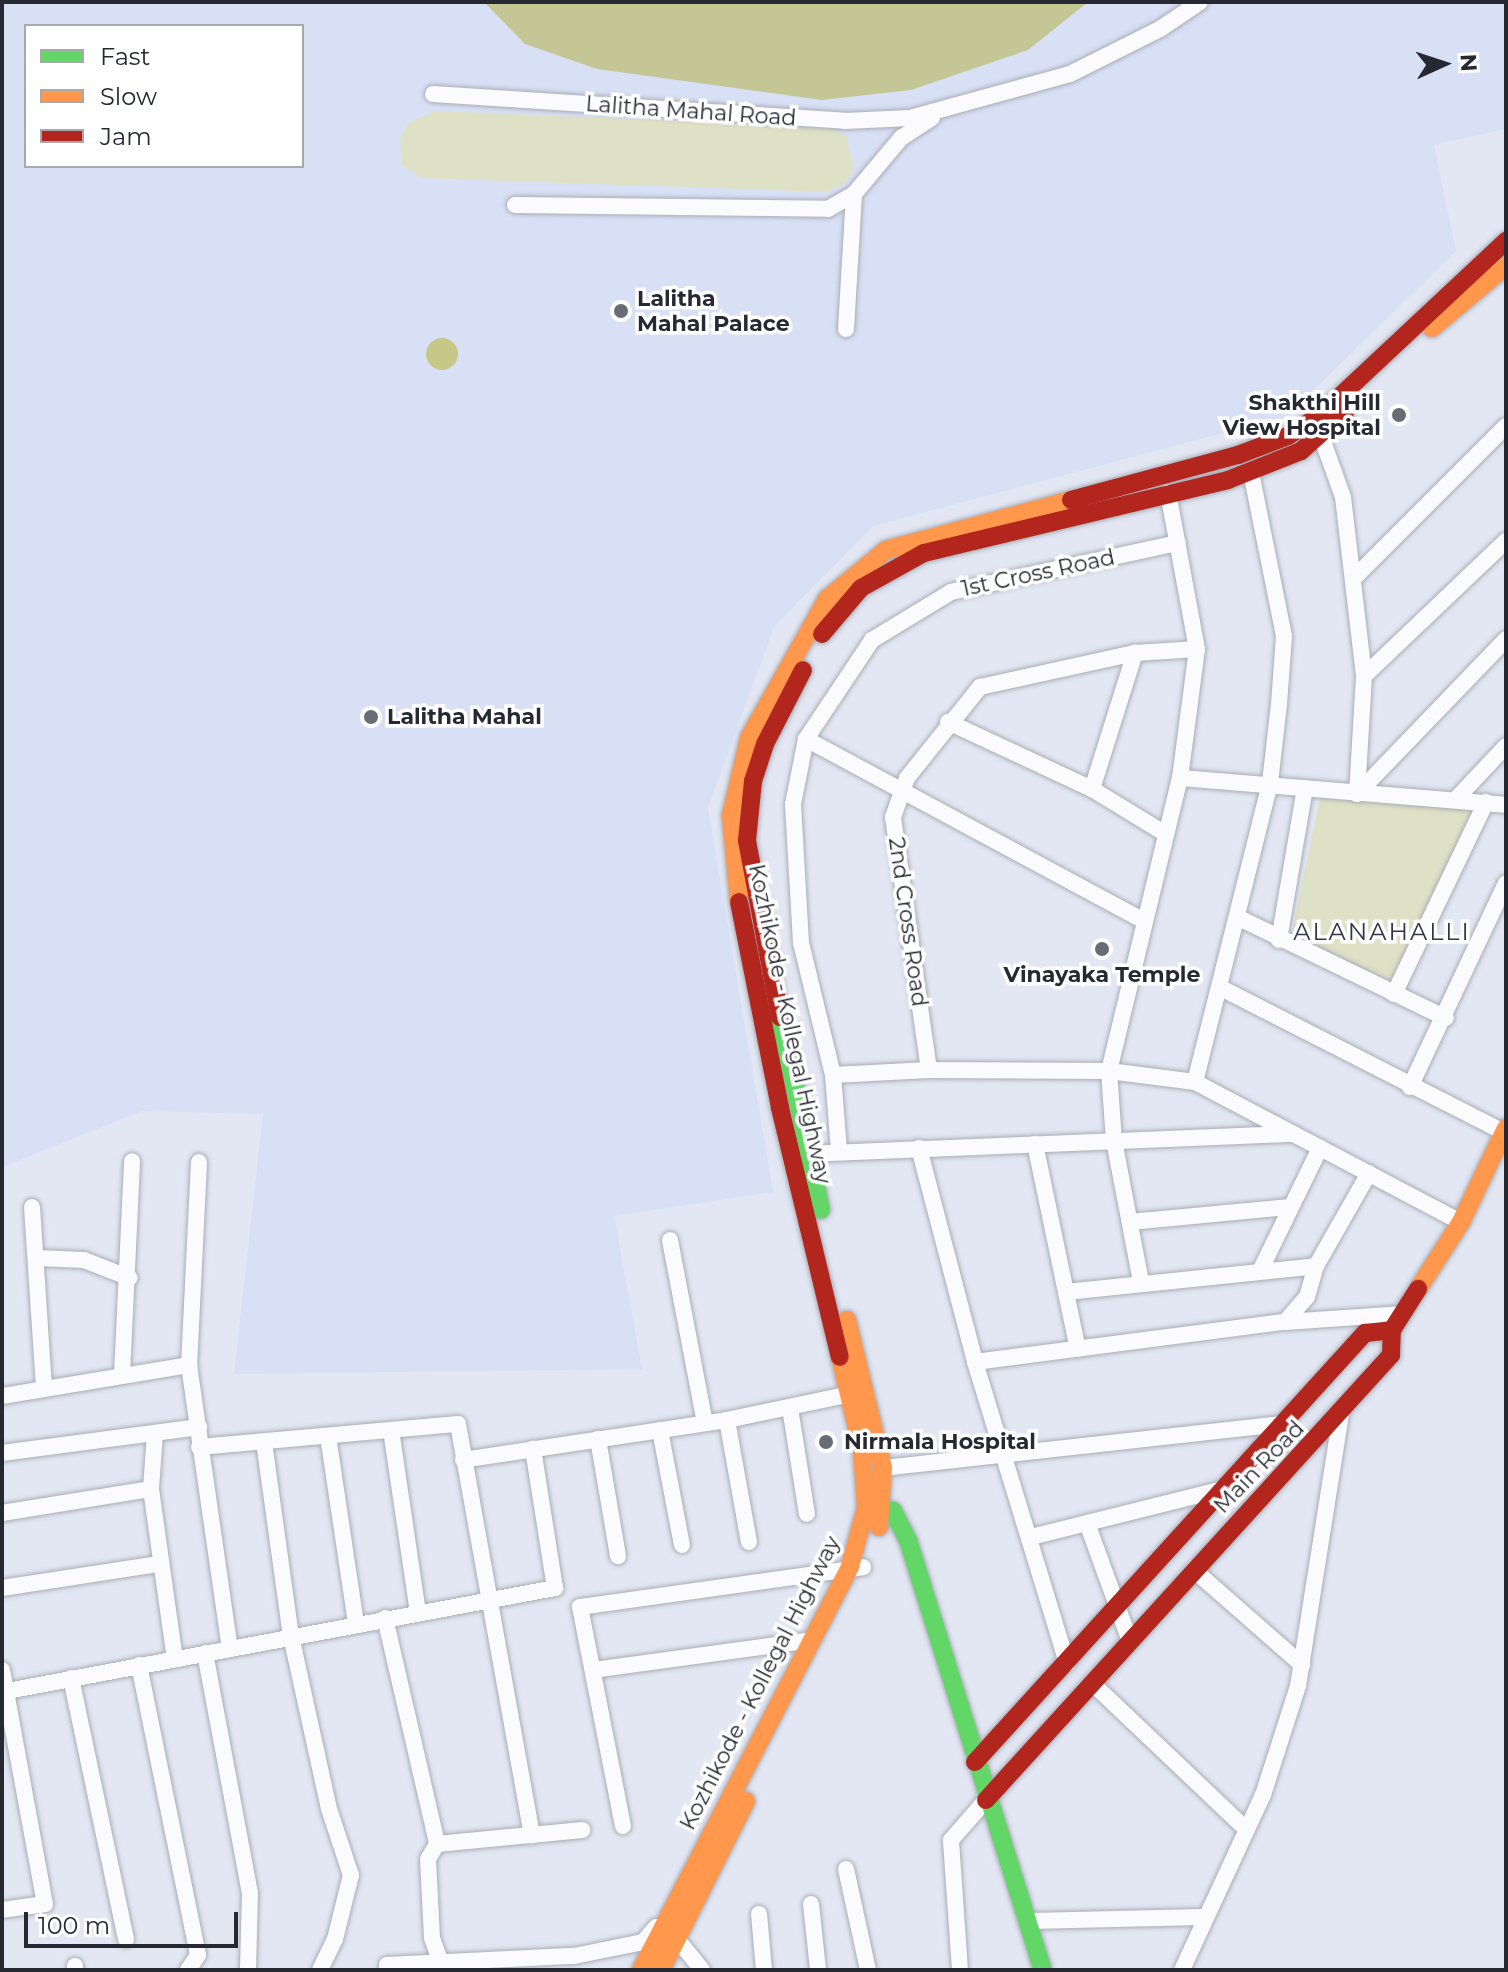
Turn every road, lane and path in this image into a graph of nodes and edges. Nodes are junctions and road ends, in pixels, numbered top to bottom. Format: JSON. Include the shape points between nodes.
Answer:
{"nodes":[{"id":1,"x":1200,"y":2,"type":"edge"},
{"id":2,"x":433,"y":94,"type":"dead end"},
{"id":3,"x":948,"y":109,"type":"junction"},
{"id":4,"x":854,"y":194,"type":"junction"},
{"id":5,"x":515,"y":205,"type":"dead end"},
{"id":6,"x":1506,"y":241,"type":"edge"},
{"id":7,"x":1506,"y":266,"type":"edge"},
{"id":8,"x":846,"y":329,"type":"dead end"},
{"id":9,"x":1357,"y":390,"type":"junction"},
{"id":10,"x":1506,"y":426,"type":"edge"},
{"id":11,"x":1321,"y":436,"type":"junction"},
{"id":12,"x":1251,"y":473,"type":"junction"},
{"id":13,"x":1168,"y":493,"type":"junction"},
{"id":14,"x":1506,"y":541,"type":"edge"},
{"id":15,"x":1178,"y":543,"type":"junction"},
{"id":16,"x":1353,"y":579,"type":"junction"},
{"id":17,"x":1506,"y":639,"type":"edge"},
{"id":18,"x":1197,"y":649,"type":"junction"},
{"id":19,"x":1135,"y":653,"type":"junction"},
{"id":20,"x":1364,"y":676,"type":"junction"},
{"id":21,"x":948,"y":722,"type":"junction"},
{"id":22,"x":806,"y":739,"type":"junction"},
{"id":23,"x":1506,"y":746,"type":"edge"},
{"id":24,"x":1180,"y":778,"type":"junction"},
{"id":25,"x":1270,"y":783,"type":"junction"},
{"id":26,"x":1305,"y":788,"type":"junction"},
{"id":27,"x":1092,"y":789,"type":"junction"},
{"id":28,"x":902,"y":793,"type":"junction"},
{"id":29,"x":1357,"y":794,"type":"junction"},
{"id":30,"x":1456,"y":799,"type":"junction"},
{"id":31,"x":1486,"y":802,"type":"junction"},
{"id":32,"x":1506,"y":805,"type":"edge"},
{"id":33,"x":1164,"y":833,"type":"junction"},
{"id":34,"x":1506,"y":883,"type":"edge"},
{"id":35,"x":1237,"y":917,"type":"junction"},
{"id":36,"x":1144,"y":921,"type":"junction"},
{"id":37,"x":1279,"y":940,"type":"junction"},
{"id":38,"x":1221,"y":988,"type":"junction"},
{"id":39,"x":1394,"y":994,"type":"junction"},
{"id":40,"x":1446,"y":1018,"type":"junction"},
{"id":41,"x":929,"y":1070,"type":"junction"},
{"id":42,"x":1109,"y":1071,"type":"junction"},
{"id":43,"x":833,"y":1075,"type":"junction"},
{"id":44,"x":1195,"y":1082,"type":"junction"},
{"id":45,"x":1410,"y":1087,"type":"junction"},
{"id":46,"x":1505,"y":1130,"type":"edge"},
{"id":47,"x":1294,"y":1134,"type":"junction"},
{"id":48,"x":1114,"y":1141,"type":"junction"},
{"id":49,"x":1035,"y":1144,"type":"junction"},
{"id":50,"x":919,"y":1148,"type":"junction"},
{"id":51,"x":1320,"y":1148,"type":"junction"},
{"id":52,"x":839,"y":1151,"type":"junction"},
{"id":53,"x":808,"y":1154,"type":"junction"},
{"id":54,"x":132,"y":1161,"type":"dead end"},
{"id":55,"x":199,"y":1162,"type":"dead end"},
{"id":56,"x":1369,"y":1173,"type":"junction"},
{"id":57,"x":32,"y":1207,"type":"dead end"},
{"id":58,"x":1290,"y":1207,"type":"junction"},
{"id":59,"x":1130,"y":1222,"type":"junction"},
{"id":60,"x":1461,"y":1222,"type":"junction"},
{"id":61,"x":670,"y":1240,"type":"dead end"},
{"id":62,"x":37,"y":1258,"type":"junction"},
{"id":63,"x":1316,"y":1266,"type":"junction"},
{"id":64,"x":1260,"y":1271,"type":"junction"},
{"id":65,"x":130,"y":1278,"type":"junction"},
{"id":66,"x":1141,"y":1282,"type":"junction"},
{"id":67,"x":1066,"y":1292,"type":"junction"},
{"id":68,"x":1285,"y":1322,"type":"junction"},
{"id":69,"x":1397,"y":1322,"type":"junction"},
{"id":70,"x":1078,"y":1349,"type":"junction"},
{"id":71,"x":975,"y":1362,"type":"junction"},
{"id":72,"x":189,"y":1365,"type":"junction"},
{"id":73,"x":122,"y":1375,"type":"junction"},
{"id":74,"x":44,"y":1389,"type":"junction"},
{"id":75,"x":856,"y":1393,"type":"junction"},
{"id":76,"x":2,"y":1396,"type":"edge"},
{"id":77,"x":790,"y":1408,"type":"junction"},
{"id":78,"x":1341,"y":1416,"type":"junction"},
{"id":79,"x":727,"y":1420,"type":"junction"},
{"id":80,"x":705,"y":1423,"type":"junction"},
{"id":81,"x":1284,"y":1424,"type":"junction"},
{"id":82,"x":199,"y":1427,"type":"junction"},
{"id":83,"x":391,"y":1430,"type":"junction"},
{"id":84,"x":660,"y":1430,"type":"junction"},
{"id":85,"x":155,"y":1433,"type":"junction"},
{"id":86,"x":328,"y":1436,"type":"junction"},
{"id":87,"x":598,"y":1439,"type":"junction"},
{"id":88,"x":264,"y":1442,"type":"junction"},
{"id":89,"x":199,"y":1447,"type":"junction"},
{"id":90,"x":533,"y":1449,"type":"junction"},
{"id":91,"x":2,"y":1453,"type":"edge"},
{"id":92,"x":1004,"y":1453,"type":"junction"},
{"id":93,"x":463,"y":1460,"type":"junction"},
{"id":94,"x":883,"y":1468,"type":"junction"},
{"id":95,"x":1226,"y":1488,"type":"junction"},
{"id":96,"x":151,"y":1489,"type":"junction"},
{"id":97,"x":874,"y":1505,"type":"junction"},
{"id":98,"x":2,"y":1513,"type":"edge"},
{"id":99,"x":807,"y":1514,"type":"dead end"},
{"id":100,"x":1087,"y":1523,"type":"junction"},
{"id":101,"x":1031,"y":1537,"type":"junction"},
{"id":102,"x":749,"y":1542,"type":"dead end"},
{"id":103,"x":682,"y":1545,"type":"dead end"},
{"id":104,"x":618,"y":1556,"type":"dead end"},
{"id":105,"x":159,"y":1564,"type":"junction"},
{"id":106,"x":856,"y":1567,"type":"junction"},
{"id":107,"x":1194,"y":1570,"type":"junction"},
{"id":108,"x":2,"y":1588,"type":"edge"},
{"id":109,"x":555,"y":1588,"type":"junction"},
{"id":110,"x":488,"y":1598,"type":"junction"},
{"id":111,"x":580,"y":1607,"type":"junction"},
{"id":112,"x":1117,"y":1609,"type":"junction"},
{"id":113,"x":418,"y":1612,"type":"junction"},
{"id":114,"x":385,"y":1618,"type":"junction"},
{"id":115,"x":356,"y":1624,"type":"junction"},
{"id":116,"x":291,"y":1636,"type":"junction"},
{"id":117,"x":811,"y":1640,"type":"junction"},
{"id":118,"x":1130,"y":1641,"type":"junction"},
{"id":119,"x":230,"y":1648,"type":"junction"},
{"id":120,"x":205,"y":1653,"type":"junction"},
{"id":121,"x":175,"y":1659,"type":"junction"},
{"id":122,"x":1067,"y":1663,"type":"junction"},
{"id":123,"x":139,"y":1665,"type":"junction"},
{"id":124,"x":1302,"y":1665,"type":"junction"},
{"id":125,"x":2,"y":1670,"type":"edge"},
{"id":126,"x":593,"y":1670,"type":"junction"},
{"id":127,"x":71,"y":1678,"type":"junction"},
{"id":128,"x":1092,"y":1683,"type":"junction"},
{"id":129,"x":4,"y":1692,"type":"edge"},
{"id":130,"x":975,"y":1762,"type":"junction"},
{"id":131,"x":986,"y":1800,"type":"junction"},
{"id":132,"x":623,"y":1826,"type":"dead end"},
{"id":133,"x":1246,"y":1829,"type":"junction"},
{"id":134,"x":582,"y":1830,"type":"dead end"},
{"id":135,"x":532,"y":1835,"type":"junction"},
{"id":136,"x":437,"y":1844,"type":"junction"},
{"id":137,"x":846,"y":1869,"type":"dead end"},
{"id":138,"x":811,"y":1904,"type":"dead end"},
{"id":139,"x":2,"y":1910,"type":"edge"},
{"id":140,"x":759,"y":1914,"type":"dead end"},
{"id":141,"x":1205,"y":1917,"type":"junction"},
{"id":142,"x":1027,"y":1921,"type":"junction"},
{"id":143,"x":670,"y":1935,"type":"junction"},
{"id":144,"x":126,"y":1939,"type":"dead end"},
{"id":145,"x":442,"y":1965,"type":"junction"},
{"id":146,"x":188,"y":1970,"type":"edge"},
{"id":147,"x":248,"y":1970,"type":"edge"},
{"id":148,"x":320,"y":1970,"type":"edge"},
{"id":149,"x":387,"y":1970,"type":"edge"},
{"id":150,"x":641,"y":1970,"type":"edge"},
{"id":151,"x":661,"y":1970,"type":"edge"},
{"id":152,"x":702,"y":1970,"type":"edge"},
{"id":153,"x":764,"y":1970,"type":"edge"},
{"id":154,"x":818,"y":1970,"type":"edge"},
{"id":155,"x":868,"y":1970,"type":"edge"},
{"id":156,"x":960,"y":1970,"type":"edge"},
{"id":157,"x":1043,"y":1970,"type":"edge"},
{"id":158,"x":1182,"y":1970,"type":"edge"}],
"edges":[{"from":1,"to":3,"type":"street","name":"Lalitha Mahal Road","via":[[1160,29],[1070,74]]},
{"from":2,"to":3,"type":"street","name":"Lalitha Mahal Road","via":[[845,121]]},
{"from":3,"to":4,"type":"street","name":"Lalitha Mahal Road","via":[[901,138]]},
{"from":4,"to":5,"type":"street","name":"Lalitha Mahal Road","via":[[828,209],[809,212]]},
{"from":4,"to":8,"type":"street"},
{"from":6,"to":9,"type":"main road","name":"Kozhikode - Kollegal Highway"},
{"from":7,"to":9,"type":"main road","name":"Kozhikode - Kollegal Highway"},
{"from":9,"to":11,"type":"main road","name":"Kozhikode - Kollegal Highway"},
{"from":9,"to":75,"type":"main road","name":"Kozhikode - Kollegal Highway","via":[[1301,428],[1238,455],[886,550],[851,574],[818,611],[749,738],[731,815],[739,903],[780,1108]]},
{"from":10,"to":16,"type":"street"},
{"from":11,"to":12,"type":"main road","name":"Kozhikode - Kollegal Highway"},
{"from":11,"to":16,"type":"street","via":[[1343,497]]},
{"from":12,"to":13,"type":"main road","name":"Kozhikode - Kollegal Highway"},
{"from":12,"to":25,"type":"street","via":[[1284,636]]},
{"from":13,"to":15,"type":"street"},
{"from":13,"to":53,"type":"main road","name":"Kozhikode - Kollegal Highway","via":[[924,553],[861,588],[818,640],[765,744],[747,817],[752,885]]},
{"from":14,"to":20,"type":"street"},
{"from":15,"to":18,"type":"street"},
{"from":15,"to":22,"type":"street","name":"1st Cross Road","via":[[951,592],[872,640]]},
{"from":16,"to":20,"type":"street"},
{"from":17,"to":29,"type":"street"},
{"from":18,"to":19,"type":"street","name":"2nd Cross Road"},
{"from":18,"to":24,"type":"street"},
{"from":19,"to":21,"type":"street","name":"2nd Cross Road","via":[[980,687]]},
{"from":19,"to":27,"type":"street"},
{"from":20,"to":29,"type":"street"},
{"from":21,"to":27,"type":"street"},
{"from":21,"to":28,"type":"street","name":"2nd Cross Road"},
{"from":22,"to":28,"type":"street"},
{"from":22,"to":43,"type":"street","name":"1st Cross Road","via":[[793,804],[801,943]]},
{"from":23,"to":30,"type":"street"},
{"from":24,"to":25,"type":"street"},
{"from":24,"to":33,"type":"street"},
{"from":25,"to":26,"type":"street"},
{"from":25,"to":35,"type":"street"},
{"from":26,"to":29,"type":"street"},
{"from":26,"to":37,"type":"street"},
{"from":27,"to":33,"type":"street"},
{"from":28,"to":36,"type":"street"},
{"from":28,"to":41,"type":"street","name":"2nd Cross Road","via":[[893,817]]},
{"from":29,"to":30,"type":"street"},
{"from":30,"to":31,"type":"street"},
{"from":31,"to":32,"type":"street"},
{"from":31,"to":39,"type":"street"},
{"from":33,"to":36,"type":"street"},
{"from":34,"to":40,"type":"street"},
{"from":35,"to":37,"type":"street"},
{"from":35,"to":38,"type":"street"},
{"from":36,"to":42,"type":"street"},
{"from":37,"to":39,"type":"street"},
{"from":38,"to":44,"type":"street"},
{"from":38,"to":45,"type":"street"},
{"from":39,"to":40,"type":"street"},
{"from":40,"to":45,"type":"street"},
{"from":41,"to":42,"type":"street"},
{"from":41,"to":43,"type":"street"},
{"from":42,"to":44,"type":"street"},
{"from":42,"to":48,"type":"street"},
{"from":43,"to":52,"type":"street","name":"1st Cross Road"},
{"from":44,"to":47,"type":"street"},
{"from":45,"to":46,"type":"street"},
{"from":46,"to":60,"type":"main road","name":"Main Road"},
{"from":47,"to":48,"type":"street"},
{"from":47,"to":51,"type":"street"},
{"from":48,"to":49,"type":"street"},
{"from":48,"to":59,"type":"street"},
{"from":49,"to":50,"type":"street"},
{"from":49,"to":67,"type":"street"},
{"from":50,"to":52,"type":"street"},
{"from":50,"to":71,"type":"street"},
{"from":51,"to":56,"type":"street"},
{"from":51,"to":58,"type":"street"},
{"from":52,"to":53,"type":"street"},
{"from":53,"to":75,"type":"main road","name":"Kozhikode - Kollegal Highway"},
{"from":54,"to":65,"type":"street"},
{"from":55,"to":72,"type":"street"},
{"from":56,"to":60,"type":"street"},
{"from":56,"to":63,"type":"street"},
{"from":57,"to":62,"type":"street"},
{"from":58,"to":59,"type":"street"},
{"from":58,"to":64,"type":"street"},
{"from":59,"to":66,"type":"street"},
{"from":60,"to":69,"type":"main road","name":"Main Road"},
{"from":61,"to":80,"type":"street"},
{"from":62,"to":65,"type":"street","via":[[84,1260]]},
{"from":62,"to":74,"type":"street"},
{"from":63,"to":64,"type":"street"},
{"from":63,"to":68,"type":"street","via":[[1307,1297]]},
{"from":64,"to":66,"type":"street"},
{"from":65,"to":73,"type":"street"},
{"from":66,"to":67,"type":"street"},
{"from":67,"to":70,"type":"street"},
{"from":68,"to":69,"type":"street"},
{"from":68,"to":70,"type":"street"},
{"from":69,"to":78,"type":"main road","name":"Main Road","via":[[1391,1355]]},
{"from":69,"to":81,"type":"main road","via":[[1365,1333]]},
{"from":70,"to":71,"type":"street"},
{"from":71,"to":92,"type":"street"},
{"from":72,"to":73,"type":"street"},
{"from":72,"to":82,"type":"street"},
{"from":73,"to":74,"type":"street"},
{"from":74,"to":76,"type":"street"},
{"from":75,"to":77,"type":"street"},
{"from":75,"to":94,"type":"main road","name":"Kozhikode - Kollegal Highway"},
{"from":75,"to":97,"type":"main road","name":"Kozhikode - Kollegal Highway"},
{"from":77,"to":79,"type":"street"},
{"from":77,"to":99,"type":"street"},
{"from":78,"to":107,"type":"main road","name":"Main Road"},
{"from":78,"to":124,"type":"street"},
{"from":79,"to":80,"type":"street"},
{"from":79,"to":102,"type":"street"},
{"from":80,"to":84,"type":"street"},
{"from":81,"to":92,"type":"street"},
{"from":81,"to":95,"type":"main road"},
{"from":82,"to":85,"type":"street"},
{"from":82,"to":89,"type":"street"},
{"from":83,"to":86,"type":"street"},
{"from":83,"to":93,"type":"street","via":[[458,1424]]},
{"from":83,"to":113,"type":"street"},
{"from":84,"to":87,"type":"street"},
{"from":84,"to":103,"type":"street"},
{"from":85,"to":91,"type":"street"},
{"from":85,"to":96,"type":"street"},
{"from":86,"to":88,"type":"street"},
{"from":86,"to":115,"type":"street"},
{"from":87,"to":90,"type":"street"},
{"from":87,"to":104,"type":"street"},
{"from":88,"to":89,"type":"street"},
{"from":88,"to":116,"type":"street"},
{"from":89,"to":119,"type":"street"},
{"from":90,"to":93,"type":"street"},
{"from":90,"to":109,"type":"street"},
{"from":92,"to":94,"type":"street"},
{"from":92,"to":101,"type":"street"},
{"from":93,"to":110,"type":"street"},
{"from":94,"to":97,"type":"main road","name":"Kozhikode - Kollegal Highway"},
{"from":95,"to":100,"type":"street"},
{"from":95,"to":112,"type":"main road"},
{"from":96,"to":98,"type":"street"},
{"from":96,"to":105,"type":"street"},
{"from":97,"to":106,"type":"main road","name":"Kozhikode - Kollegal Highway"},
{"from":97,"to":130,"type":"main road","via":[[893,1511],[908,1540]]},
{"from":100,"to":101,"type":"street"},
{"from":100,"to":112,"type":"street"},
{"from":101,"to":122,"type":"street"},
{"from":105,"to":108,"type":"street"},
{"from":105,"to":121,"type":"street"},
{"from":106,"to":111,"type":"street"},
{"from":106,"to":117,"type":"main road","name":"Kozhikode - Kollegal Highway"},
{"from":106,"to":143,"type":"main road","name":"Kozhikode - Kollegal Highway"},
{"from":107,"to":118,"type":"main road","name":"Main Road"},
{"from":107,"to":124,"type":"street"},
{"from":109,"to":110,"type":"street"},
{"from":109,"to":111,"type":"street"},
{"from":110,"to":113,"type":"street"},
{"from":110,"to":135,"type":"street"},
{"from":111,"to":126,"type":"street"},
{"from":112,"to":118,"type":"street"},
{"from":112,"to":122,"type":"main road"},
{"from":113,"to":114,"type":"street"},
{"from":114,"to":115,"type":"street"},
{"from":114,"to":136,"type":"street"},
{"from":115,"to":116,"type":"street"},
{"from":116,"to":119,"type":"street"},
{"from":116,"to":148,"type":"street","via":[[329,1809],[351,1875],[335,1939]]},
{"from":117,"to":126,"type":"street"},
{"from":117,"to":143,"type":"main road","name":"Kozhikode - Kollegal Highway"},
{"from":118,"to":128,"type":"main road","name":"Main Road"},
{"from":119,"to":120,"type":"street"},
{"from":120,"to":121,"type":"street"},
{"from":120,"to":147,"type":"street","via":[[250,1893]]},
{"from":121,"to":123,"type":"street"},
{"from":122,"to":130,"type":"main road"},
{"from":123,"to":127,"type":"street"},
{"from":123,"to":146,"type":"street","via":[[198,1955]]},
{"from":124,"to":133,"type":"street","via":[[1263,1795]]},
{"from":125,"to":129,"type":"street"},
{"from":126,"to":132,"type":"street"},
{"from":127,"to":129,"type":"street"},
{"from":127,"to":144,"type":"street"},
{"from":128,"to":131,"type":"main road","name":"Main Road"},
{"from":128,"to":133,"type":"street"},
{"from":129,"to":139,"type":"street","via":[[45,1904]]},
{"from":130,"to":131,"type":"main road"},
{"from":131,"to":142,"type":"main road"},
{"from":131,"to":156,"type":"street","via":[[951,1840]]},
{"from":133,"to":141,"type":"street"},
{"from":134,"to":135,"type":"street"},
{"from":135,"to":136,"type":"street"},
{"from":136,"to":145,"type":"street","via":[[428,1859],[432,1938]]},
{"from":137,"to":155,"type":"street"},
{"from":138,"to":154,"type":"street"},
{"from":140,"to":153,"type":"street"},
{"from":141,"to":142,"type":"street"},
{"from":141,"to":158,"type":"street"},
{"from":142,"to":157,"type":"main road"},
{"from":143,"to":145,"type":"street","via":[[656,1927],[643,1942],[574,1956]]},
{"from":143,"to":150,"type":"main road","name":"Kozhikode - Kollegal Highway"},
{"from":143,"to":151,"type":"main road","name":"Kozhikode - Kollegal Highway"},
{"from":143,"to":152,"type":"street"},
{"from":145,"to":149,"type":"street","via":[[387,1965]]}]}
